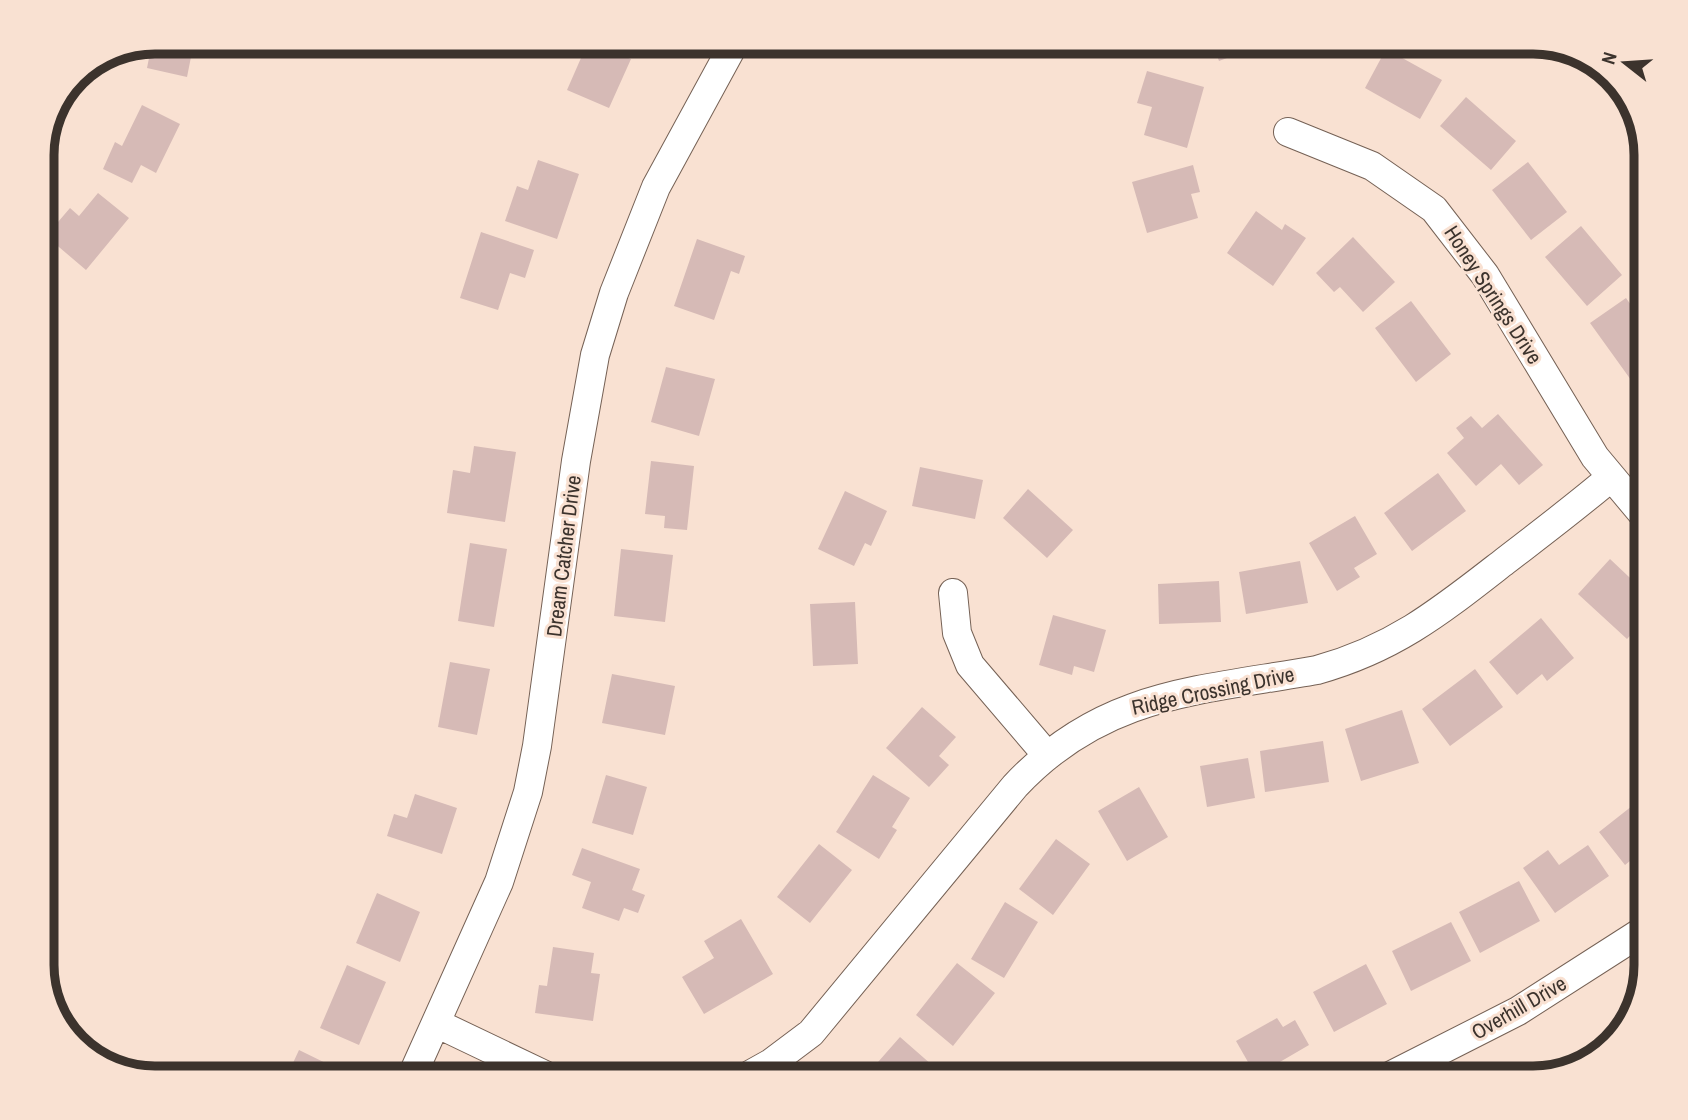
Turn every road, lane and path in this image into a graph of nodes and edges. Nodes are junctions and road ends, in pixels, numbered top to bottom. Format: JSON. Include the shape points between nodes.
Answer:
{"nodes":[{"id":1,"x":728,"y":54,"type":"edge"},
{"id":2,"x":1288,"y":132,"type":"dead end"},
{"id":3,"x":1610,"y":478,"type":"junction"},
{"id":4,"x":1634,"y":505,"type":"edge"},
{"id":5,"x":953,"y":593,"type":"dead end"},
{"id":6,"x":1046,"y":754,"type":"junction"},
{"id":7,"x":1634,"y":937,"type":"edge"},
{"id":8,"x":436,"y":1023,"type":"junction"},
{"id":9,"x":416,"y":1066,"type":"edge"},
{"id":10,"x":526,"y":1066,"type":"edge"},
{"id":11,"x":764,"y":1066,"type":"edge"},
{"id":12,"x":1410,"y":1066,"type":"edge"}],
"edges":[{"from":1,"to":8,"type":"street","name":"Dream Catcher Drive","via":[[656,187],[614,293],[584,408],[528,792],[499,882]]},
{"from":2,"to":3,"type":"street","name":"Honey Springs Drive","via":[[1372,166],[1434,209],[1479,267]]},
{"from":3,"to":4,"type":"street","name":"Honey Springs Drive"},
{"from":3,"to":6,"type":"street","name":"Ridge Crossing Drive","via":[[1412,631],[1317,670],[1134,705],[1095,722]]},
{"from":5,"to":6,"type":"street","via":[[957,633],[970,665]]},
{"from":6,"to":11,"type":"street","name":"Ridge Crossing Drive","via":[[820,1024]]},
{"from":7,"to":12,"type":"street","name":"Overhill Drive","via":[[1518,1011]]},
{"from":8,"to":9,"type":"street","name":"Dream Catcher Drive"},
{"from":8,"to":10,"type":"street"}]}
